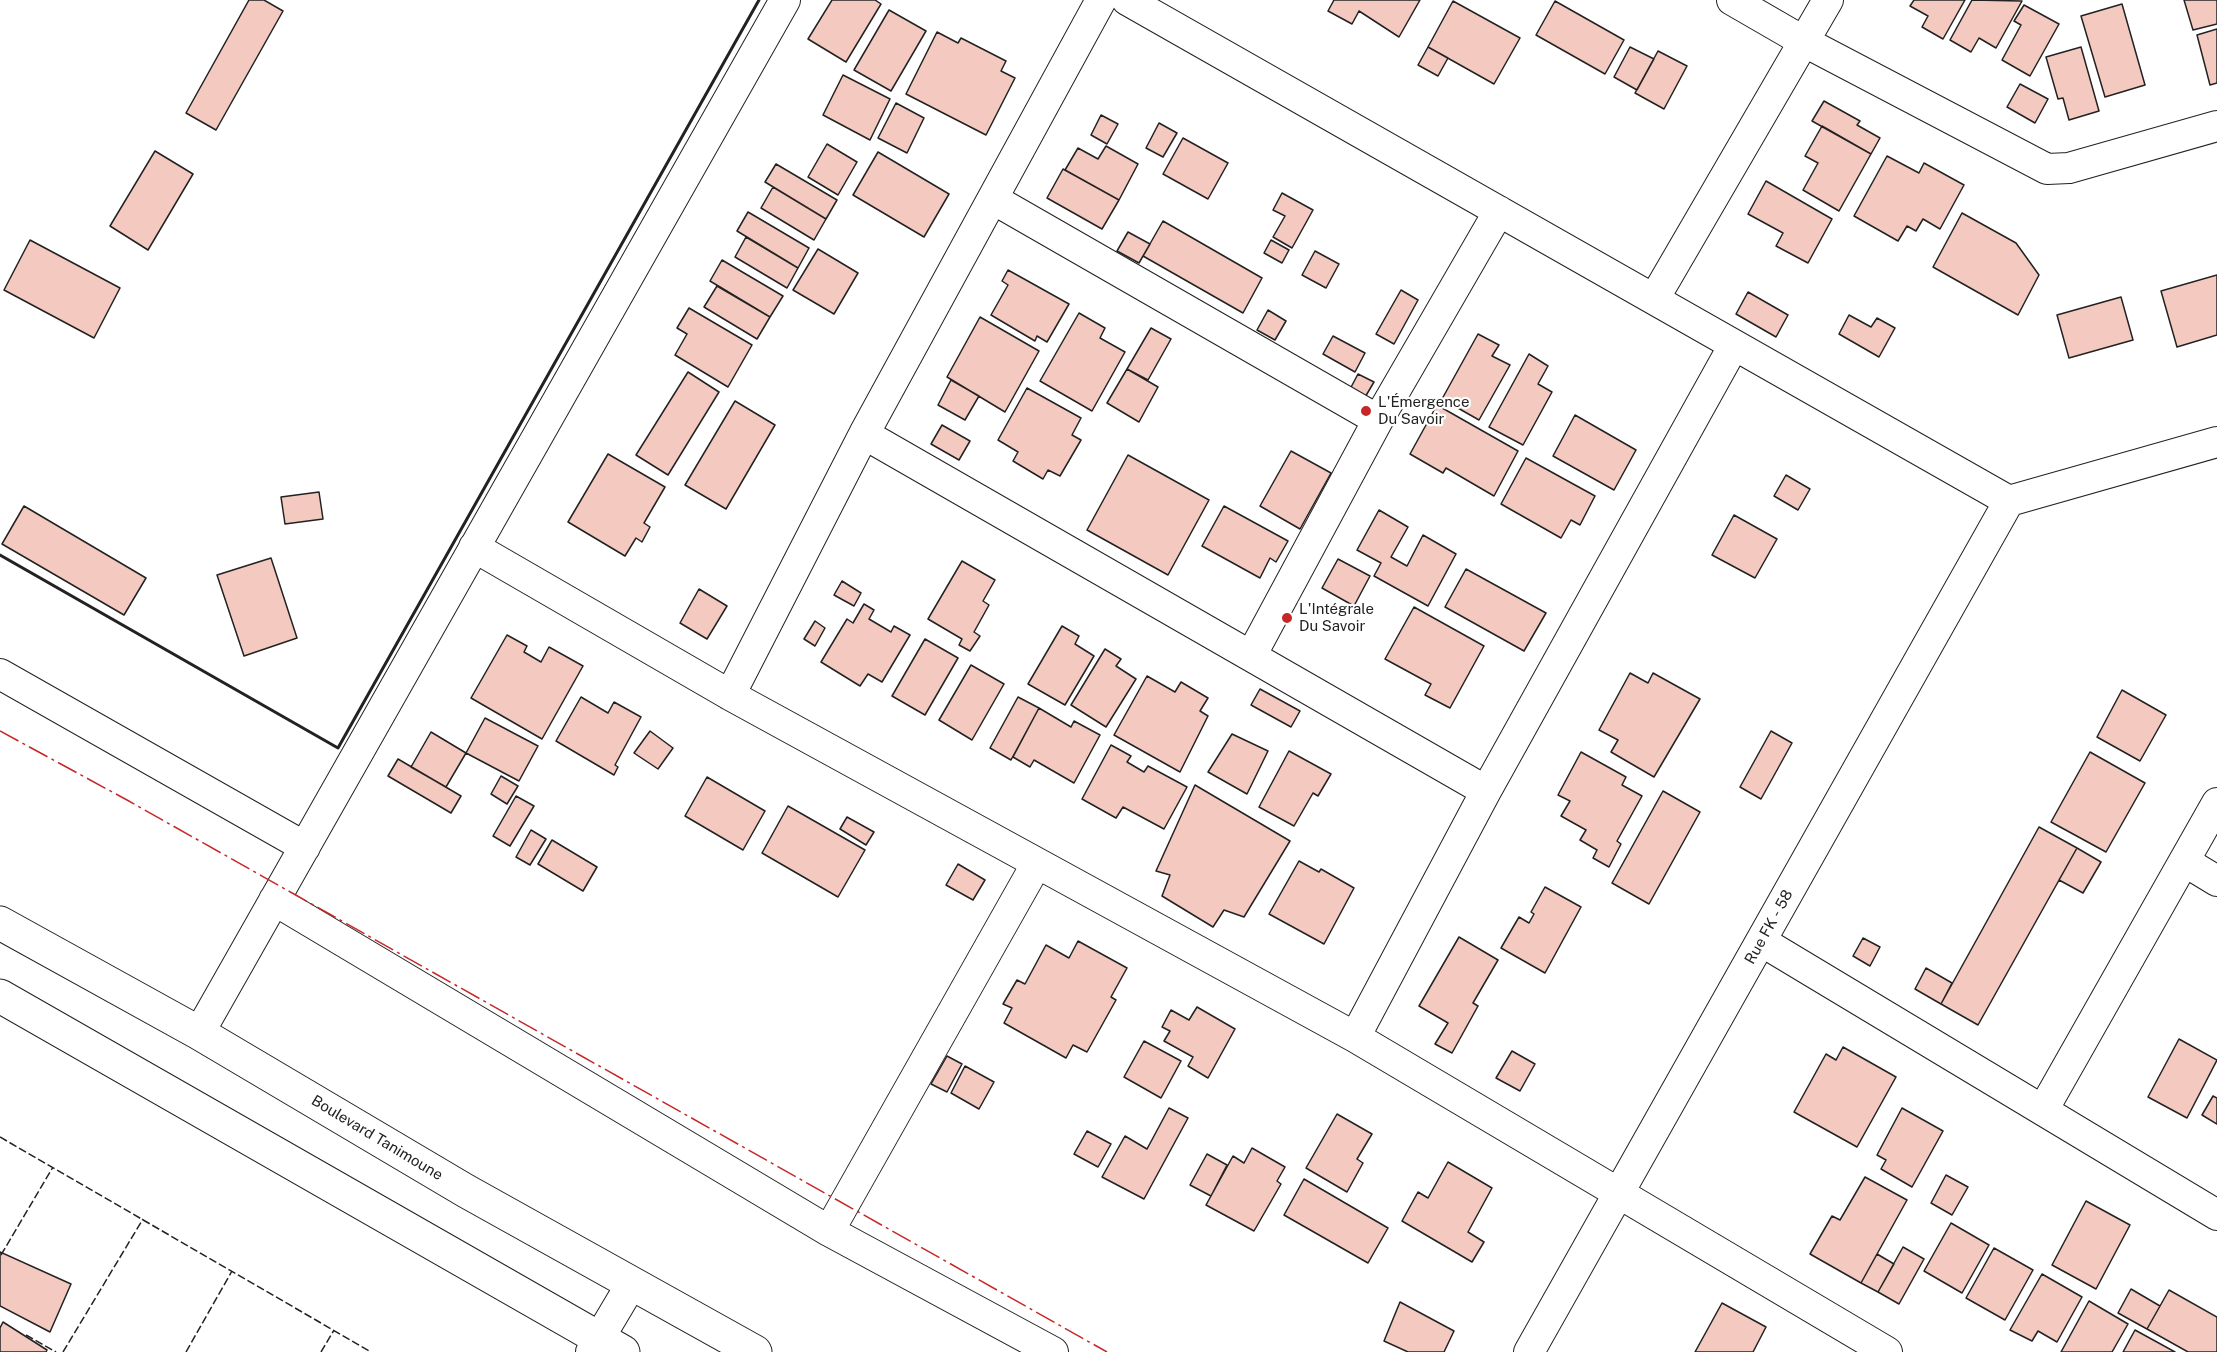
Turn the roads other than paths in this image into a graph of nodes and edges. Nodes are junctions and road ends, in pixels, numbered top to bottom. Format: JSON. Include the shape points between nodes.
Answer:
{"nodes":[{"id":1,"x":785,"y":0,"type":"edge"},
{"id":2,"x":1101,"y":0,"type":"edge"},
{"id":3,"x":1127,"y":0,"type":"edge"},
{"id":4,"x":1732,"y":0,"type":"edge"},
{"id":5,"x":1828,"y":0,"type":"edge"},
{"id":6,"x":1803,"y":41,"type":"junction"},
{"id":7,"x":2217,"y":126,"type":"edge"},
{"id":8,"x":993,"y":199,"type":"junction"},
{"id":9,"x":1499,"y":211,"type":"junction"},
{"id":10,"x":1654,"y":299,"type":"junction"},
{"id":11,"x":1734,"y":345,"type":"junction"},
{"id":12,"x":1378,"y":420,"type":"junction"},
{"id":13,"x":864,"y":434,"type":"junction"},
{"id":14,"x":2217,"y":442,"type":"edge"},
{"id":15,"x":2009,"y":501,"type":"junction"},
{"id":16,"x":474,"y":548,"type":"junction"},
{"id":17,"x":1251,"y":656,"type":"junction"},
{"id":18,"x":0,"y":674,"type":"edge"},
{"id":19,"x":729,"y":695,"type":"junction"},
{"id":20,"x":1486,"y":791,"type":"junction"},
{"id":21,"x":2217,"y":804,"type":"edge"},
{"id":22,"x":304,"y":847,"type":"junction"},
{"id":23,"x":2184,"y":861,"type":"junction"},
{"id":24,"x":1037,"y":863,"type":"junction"},
{"id":25,"x":2217,"y":880,"type":"edge"},
{"id":26,"x":274,"y":900,"type":"junction"},
{"id":27,"x":0,"y":923,"type":"edge"},
{"id":28,"x":1761,"y":941,"type":"junction"},
{"id":29,"x":0,"y":996,"type":"edge"},
{"id":30,"x":199,"y":1033,"type":"junction"},
{"id":31,"x":1355,"y":1037,"type":"junction"},
{"id":32,"x":2043,"y":1110,"type":"junction"},
{"id":33,"x":1618,"y":1193,"type":"junction"},
{"id":34,"x":2217,"y":1215,"type":"edge"},
{"id":35,"x":829,"y":1231,"type":"junction"},
{"id":36,"x":632,"y":1283,"type":"junction"},
{"id":37,"x":604,"y":1347,"type":"edge"},
{"id":38,"x":756,"y":1352,"type":"edge"},
{"id":39,"x":1053,"y":1352,"type":"edge"},
{"id":40,"x":1529,"y":1352,"type":"edge"},
{"id":41,"x":1887,"y":1352,"type":"edge"}],
"edges":[{"from":1,"to":16,"type":"street"},
{"from":2,"to":8,"type":"street"},
{"from":3,"to":9,"type":"street"},
{"from":4,"to":6,"type":"street"},
{"from":5,"to":6,"type":"street"},
{"from":6,"to":7,"type":"street","via":[[2047,169],[2069,168]]},
{"from":6,"to":10,"type":"street"},
{"from":8,"to":12,"type":"street"},
{"from":8,"to":13,"type":"street"},
{"from":9,"to":10,"type":"street"},
{"from":9,"to":12,"type":"street"},
{"from":10,"to":11,"type":"street"},
{"from":11,"to":15,"type":"street"},
{"from":11,"to":20,"type":"street"},
{"from":12,"to":17,"type":"street"},
{"from":13,"to":17,"type":"street"},
{"from":13,"to":19,"type":"street"},
{"from":14,"to":15,"type":"street"},
{"from":15,"to":28,"type":"street","name":"Rue FK - 58"},
{"from":16,"to":19,"type":"street"},
{"from":16,"to":22,"type":"street"},
{"from":17,"to":20,"type":"street"},
{"from":18,"to":22,"type":"street"},
{"from":19,"to":24,"type":"street"},
{"from":20,"to":31,"type":"street"},
{"from":21,"to":23,"type":"street"},
{"from":22,"to":26,"type":"street"},
{"from":23,"to":25,"type":"street"},
{"from":23,"to":32,"type":"street"},
{"from":24,"to":31,"type":"street"},
{"from":24,"to":35,"type":"street"},
{"from":26,"to":30,"type":"street"},
{"from":26,"to":35,"type":"street"},
{"from":27,"to":30,"type":"main road","name":"Boulevard Tanimoune"},
{"from":28,"to":32,"type":"street"},
{"from":28,"to":33,"type":"street","name":"Rue FK - 58"},
{"from":29,"to":37,"type":"main road"},
{"from":30,"to":36,"type":"main road","name":"Boulevard Tanimoune","via":[[466,1191]]},
{"from":31,"to":33,"type":"street"},
{"from":32,"to":34,"type":"street"},
{"from":33,"to":40,"type":"street","name":"Rue FK - 58"},
{"from":33,"to":41,"type":"street"},
{"from":35,"to":39,"type":"street"},
{"from":36,"to":37,"type":"street"},
{"from":36,"to":38,"type":"main road","name":"Boulevard Tanimoune"}]}
